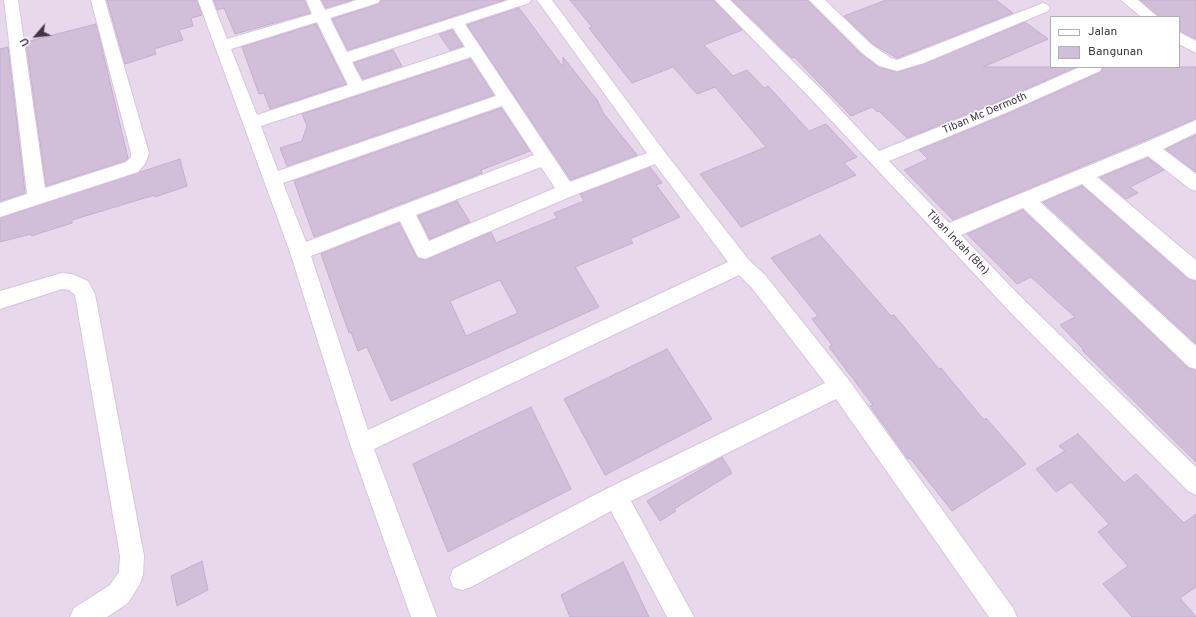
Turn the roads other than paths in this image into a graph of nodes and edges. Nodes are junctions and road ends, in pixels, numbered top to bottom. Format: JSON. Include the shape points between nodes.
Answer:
{"nodes":[{"id":1,"x":11,"y":0,"type":"edge"},
{"id":2,"x":98,"y":0,"type":"edge"},
{"id":3,"x":205,"y":0,"type":"edge"},
{"id":4,"x":313,"y":0,"type":"edge"},
{"id":5,"x":373,"y":0,"type":"edge"},
{"id":6,"x":524,"y":0,"type":"edge"},
{"id":7,"x":544,"y":0,"type":"edge"},
{"id":8,"x":722,"y":0,"type":"edge"},
{"id":9,"x":1128,"y":0,"type":"edge"},
{"id":10,"x":819,"y":1,"type":"edge"},
{"id":11,"x":1043,"y":8,"type":"edge"},
{"id":12,"x":321,"y":16,"type":"junction"},
{"id":13,"x":1150,"y":16,"type":"edge"},
{"id":14,"x":457,"y":23,"type":"junction"},
{"id":15,"x":1180,"y":38,"type":"edge"},
{"id":16,"x":223,"y":46,"type":"junction"},
{"id":17,"x":1196,"y":48,"type":"edge"},
{"id":18,"x":474,"y":50,"type":"junction"},
{"id":19,"x":343,"y":59,"type":"junction"},
{"id":20,"x":1092,"y":68,"type":"edge"},
{"id":21,"x":357,"y":88,"type":"junction"},
{"id":22,"x":506,"y":98,"type":"junction"},
{"id":23,"x":252,"y":123,"type":"junction"},
{"id":24,"x":1196,"y":126,"type":"edge"},
{"id":25,"x":1150,"y":148,"type":"junction"},
{"id":26,"x":658,"y":156,"type":"junction"},
{"id":27,"x":545,"y":158,"type":"junction"},
{"id":28,"x":876,"y":159,"type":"junction"},
{"id":29,"x":1083,"y":175,"type":"junction"},
{"id":30,"x":273,"y":180,"type":"junction"},
{"id":31,"x":1196,"y":184,"type":"edge"},
{"id":32,"x":566,"y":191,"type":"junction"},
{"id":33,"x":37,"y":198,"type":"junction"},
{"id":34,"x":1026,"y":200,"type":"junction"},
{"id":35,"x":0,"y":210,"type":"edge"},
{"id":36,"x":404,"y":211,"type":"junction"},
{"id":37,"x":948,"y":232,"type":"junction"},
{"id":38,"x":300,"y":252,"type":"junction"},
{"id":39,"x":741,"y":265,"type":"junction"},
{"id":40,"x":1196,"y":272,"type":"edge"},
{"id":41,"x":0,"y":300,"type":"edge"},
{"id":42,"x":1196,"y":360,"type":"edge"},
{"id":43,"x":840,"y":386,"type":"junction"},
{"id":44,"x":361,"y":444,"type":"junction"},
{"id":45,"x":1196,"y":483,"type":"edge"},
{"id":46,"x":616,"y":496,"type":"junction"},
{"id":47,"x":462,"y":578,"type":"dead end"},
{"id":48,"x":83,"y":617,"type":"edge"},
{"id":49,"x":424,"y":617,"type":"edge"},
{"id":50,"x":681,"y":617,"type":"edge"},
{"id":51,"x":1004,"y":617,"type":"edge"}],
"edges":[{"from":1,"to":33,"type":"street"},
{"from":2,"to":33,"type":"street","via":[[140,153],[139,159],[132,167]]},
{"from":3,"to":16,"type":"street"},
{"from":4,"to":12,"type":"street"},
{"from":5,"to":12,"type":"street"},
{"from":6,"to":14,"type":"street"},
{"from":7,"to":26,"type":"street"},
{"from":8,"to":28,"type":"street","name":"Tiban Indah (Btn)"},
{"from":9,"to":13,"type":"street"},
{"from":10,"to":11,"type":"street","via":[[867,49],[885,62],[897,66],[918,60]]},
{"from":12,"to":16,"type":"street"},
{"from":12,"to":19,"type":"street"},
{"from":14,"to":18,"type":"street"},
{"from":14,"to":19,"type":"street"},
{"from":15,"to":17,"type":"street"},
{"from":16,"to":23,"type":"street"},
{"from":18,"to":21,"type":"street"},
{"from":18,"to":22,"type":"street"},
{"from":19,"to":21,"type":"street"},
{"from":20,"to":28,"type":"street","name":"Tiban Mc Dermoth"},
{"from":21,"to":23,"type":"street"},
{"from":22,"to":27,"type":"street"},
{"from":22,"to":30,"type":"street"},
{"from":23,"to":30,"type":"street"},
{"from":24,"to":25,"type":"street"},
{"from":25,"to":29,"type":"street"},
{"from":25,"to":31,"type":"street"},
{"from":26,"to":32,"type":"street"},
{"from":26,"to":39,"type":"street"},
{"from":27,"to":32,"type":"street"},
{"from":27,"to":36,"type":"street"},
{"from":28,"to":37,"type":"street","name":"Tiban Indah (Btn)"},
{"from":29,"to":34,"type":"street"},
{"from":29,"to":40,"type":"street"},
{"from":30,"to":38,"type":"street"},
{"from":32,"to":36,"type":"street","via":[[425,251]]},
{"from":33,"to":35,"type":"street"},
{"from":34,"to":37,"type":"street"},
{"from":34,"to":42,"type":"street"},
{"from":36,"to":38,"type":"street"},
{"from":37,"to":45,"type":"street","name":"Tiban Indah (Btn)","via":[[1018,306]]},
{"from":38,"to":44,"type":"street"},
{"from":39,"to":43,"type":"street","via":[[759,282]]},
{"from":39,"to":44,"type":"street"},
{"from":41,"to":48,"type":"street","via":[[62,281],[72,282],[81,287],[85,294],[132,556],[131,575],[119,594]]},
{"from":43,"to":46,"type":"street"},
{"from":43,"to":51,"type":"street"},
{"from":44,"to":49,"type":"street"},
{"from":46,"to":47,"type":"street"},
{"from":46,"to":50,"type":"street"}]}
